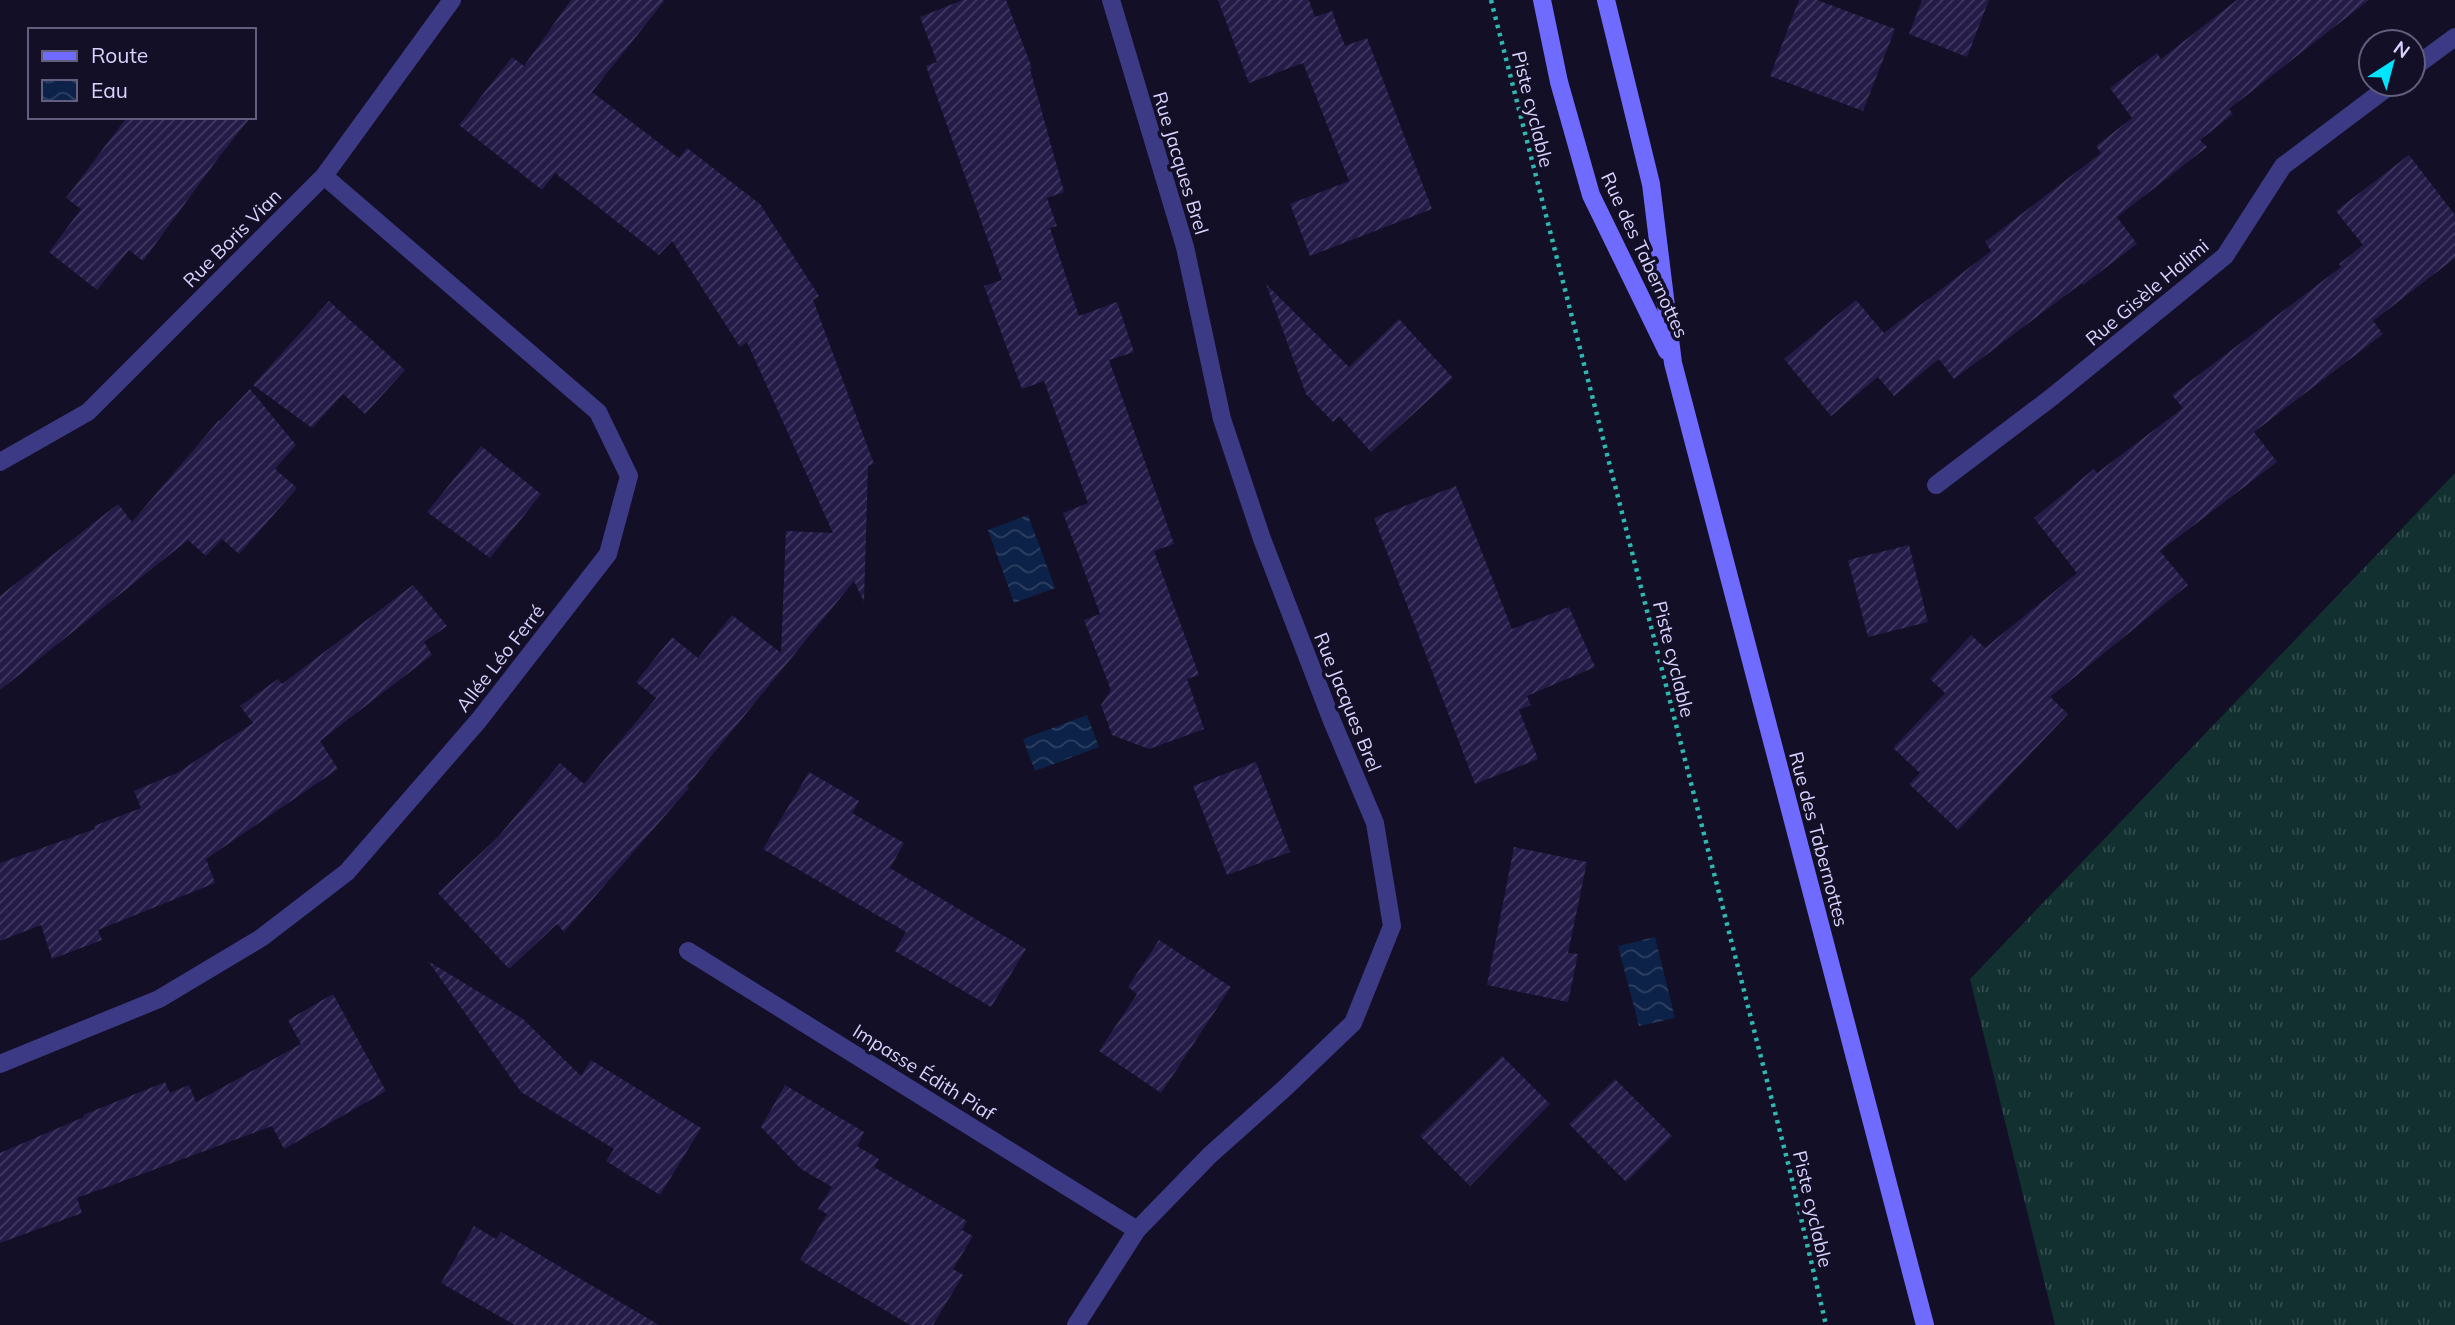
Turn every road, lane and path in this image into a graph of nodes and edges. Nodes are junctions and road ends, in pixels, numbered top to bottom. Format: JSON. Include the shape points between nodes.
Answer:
{"nodes":[{"id":1,"x":452,"y":0,"type":"edge"},
{"id":2,"x":1111,"y":0,"type":"edge"},
{"id":3,"x":1491,"y":0,"type":"edge"},
{"id":4,"x":1542,"y":0,"type":"edge"},
{"id":5,"x":1606,"y":0,"type":"edge"},
{"id":6,"x":2455,"y":37,"type":"edge"},
{"id":7,"x":2427,"y":58,"type":"edge"},
{"id":8,"x":2373,"y":98,"type":"edge"},
{"id":9,"x":324,"y":176,"type":"junction"},
{"id":10,"x":1673,"y":363,"type":"junction"},
{"id":11,"x":0,"y":463,"type":"edge"},
{"id":12,"x":1936,"y":485,"type":"dead end"},
{"id":13,"x":688,"y":951,"type":"dead end"},
{"id":14,"x":0,"y":1064,"type":"edge"},
{"id":15,"x":1137,"y":1230,"type":"junction"},
{"id":16,"x":1076,"y":1325,"type":"edge"},
{"id":17,"x":1826,"y":1325,"type":"edge"},
{"id":18,"x":1925,"y":1325,"type":"edge"}],
"edges":[{"from":1,"to":9,"type":"street","name":"Rue Boris Vian"},
{"from":2,"to":15,"type":"street","name":"Rue Jacques Brel","via":[[1185,247],[1222,419],[1267,552],[1375,823],[1392,926],[1353,1023],[1210,1155]]},
{"from":3,"to":17,"type":"path","name":"Piste cyclable","via":[[1783,1140]]},
{"from":4,"to":10,"type":"street","name":"Rue des Tabernottes","via":[[1591,195]]},
{"from":5,"to":10,"type":"street","name":"Rue des Tabernottes","via":[[1651,184]]},
{"from":6,"to":7,"type":"street"},
{"from":8,"to":12,"type":"street","name":"Rue Gisèle Halimi","via":[[2283,166],[2225,256]]},
{"from":9,"to":11,"type":"street","name":"Rue Boris Vian","via":[[88,412]]},
{"from":9,"to":14,"type":"street","name":"Allée Léo Ferré","via":[[598,412],[629,476],[608,554],[479,720],[347,872],[261,938],[159,999]]},
{"from":10,"to":18,"type":"street","name":"Rue des Tabernottes"},
{"from":13,"to":15,"type":"street","name":"Impasse Édith Piaf"},
{"from":15,"to":16,"type":"street","name":"Rue Jacques Brel"}]}
